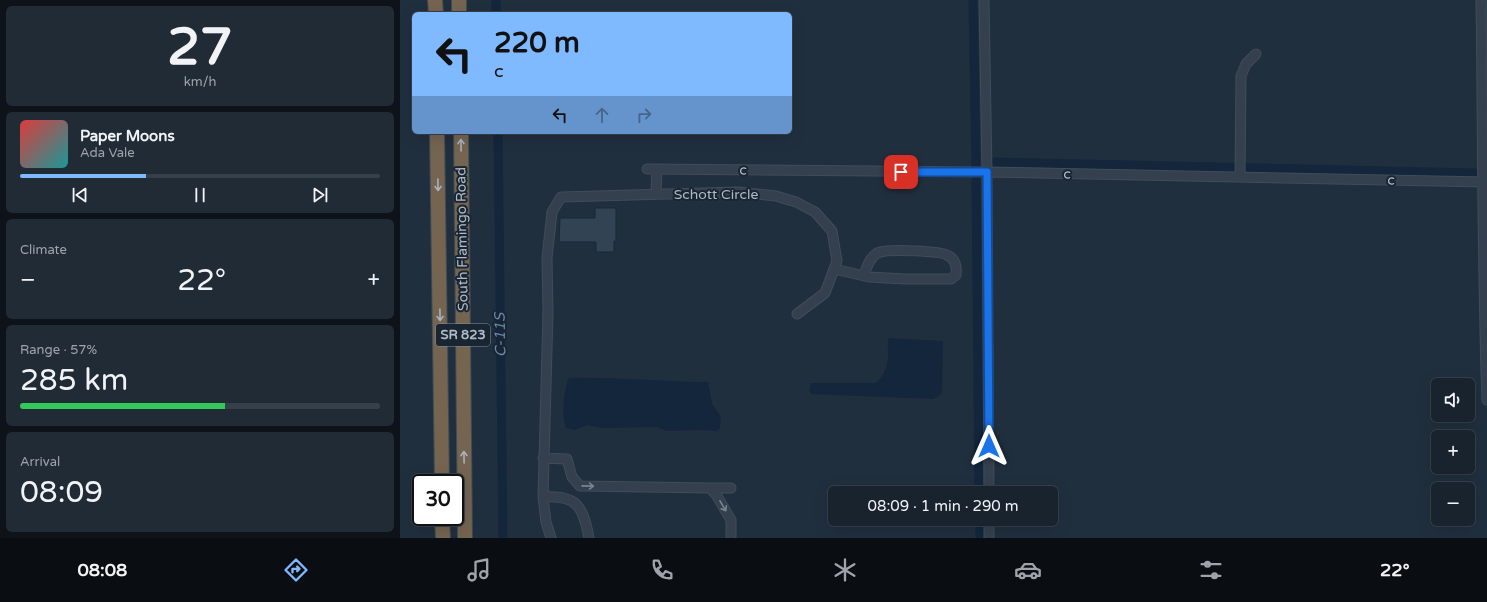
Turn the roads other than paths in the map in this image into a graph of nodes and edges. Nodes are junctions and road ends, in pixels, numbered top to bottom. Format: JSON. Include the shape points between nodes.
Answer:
{"nodes":[{"id":1,"x":435,"y":0,"type":"edge"},
{"id":2,"x":459,"y":0,"type":"edge"},
{"id":3,"x":984,"y":0,"type":"edge"},
{"id":4,"x":1481,"y":0,"type":"edge"},
{"id":5,"x":436,"y":12,"type":"edge"},
{"id":6,"x":459,"y":12,"type":"edge"},
{"id":7,"x":1256,"y":54,"type":"dead end"},
{"id":8,"x":437,"y":134,"type":"edge"},
{"id":9,"x":461,"y":134,"type":"edge"},
{"id":10,"x":987,"y":172,"type":"junction"},
{"id":11,"x":1240,"y":176,"type":"junction"},
{"id":12,"x":1485,"y":182,"type":"edge"},
{"id":13,"x":656,"y":194,"type":"junction"},
{"id":14,"x":834,"y":269,"type":"junction"},
{"id":15,"x":864,"y":276,"type":"junction"},
{"id":16,"x":1485,"y":308,"type":"edge"},
{"id":17,"x":797,"y":314,"type":"dead end"},
{"id":18,"x":1487,"y":400,"type":"edge"},
{"id":19,"x":543,"y":458,"type":"junction"},
{"id":20,"x":442,"y":474,"type":"edge"},
{"id":21,"x":989,"y":486,"type":"edge"},
{"id":22,"x":710,"y":488,"type":"junction"},
{"id":23,"x":731,"y":488,"type":"dead end"},
{"id":24,"x":543,"y":497,"type":"junction"},
{"id":25,"x":442,"y":526,"type":"edge"},
{"id":26,"x":989,"y":526,"type":"edge"},
{"id":27,"x":443,"y":538,"type":"edge"},
{"id":28,"x":465,"y":538,"type":"edge"},
{"id":29,"x":551,"y":538,"type":"edge"},
{"id":30,"x":590,"y":538,"type":"edge"},
{"id":31,"x":731,"y":538,"type":"edge"},
{"id":32,"x":989,"y":538,"type":"edge"}],
"edges":[{"from":1,"to":5,"type":"highway"},
{"from":2,"to":6,"type":"highway"},
{"from":3,"to":10,"type":"street"},
{"from":4,"to":12,"type":"street"},
{"from":7,"to":11,"type":"street","via":[[1246,64],[1242,76]]},
{"from":8,"to":20,"type":"highway","name":"South Flamingo Road","number":"SR 823","one_way":true},
{"from":28,"to":9,"type":"highway","name":"South Flamingo Road","number":"SR 823","one_way":true},
{"from":10,"to":11,"type":"street","name":"c"},
{"from":10,"to":13,"type":"street","name":"c","via":[[652,169]]},
{"from":10,"to":21,"type":"street"},
{"from":11,"to":12,"type":"street","name":"c"},
{"from":12,"to":16,"type":"street"},
{"from":13,"to":14,"type":"street","name":"Schott Circle","via":[[738,192],[776,196],[796,202],[815,212],[832,232],[837,262]]},
{"from":13,"to":19,"type":"street","name":"Schott Circle","via":[[561,197],[552,212],[547,258],[548,312]]},
{"from":14,"to":15,"type":"street"},
{"from":14,"to":17,"type":"street","name":"Schott Circle","via":[[825,293]]},
{"from":15,"to":15,"type":"street","via":[[951,280],[956,275],[957,267],[946,254],[882,251],[870,260]]},
{"from":16,"to":18,"type":"street"},
{"from":19,"to":22,"type":"street","one_way":true,"via":[[567,459],[572,477],[580,486]]},
{"from":19,"to":24,"type":"street"},
{"from":22,"to":23,"type":"street"},
{"from":22,"to":31,"type":"street","one_way":true,"via":[[731,520]]},
{"from":24,"to":29,"type":"street"},
{"from":24,"to":30,"type":"street","via":[[573,501],[580,508]]},
{"from":25,"to":27,"type":"highway"},
{"from":26,"to":32,"type":"street"}]}
